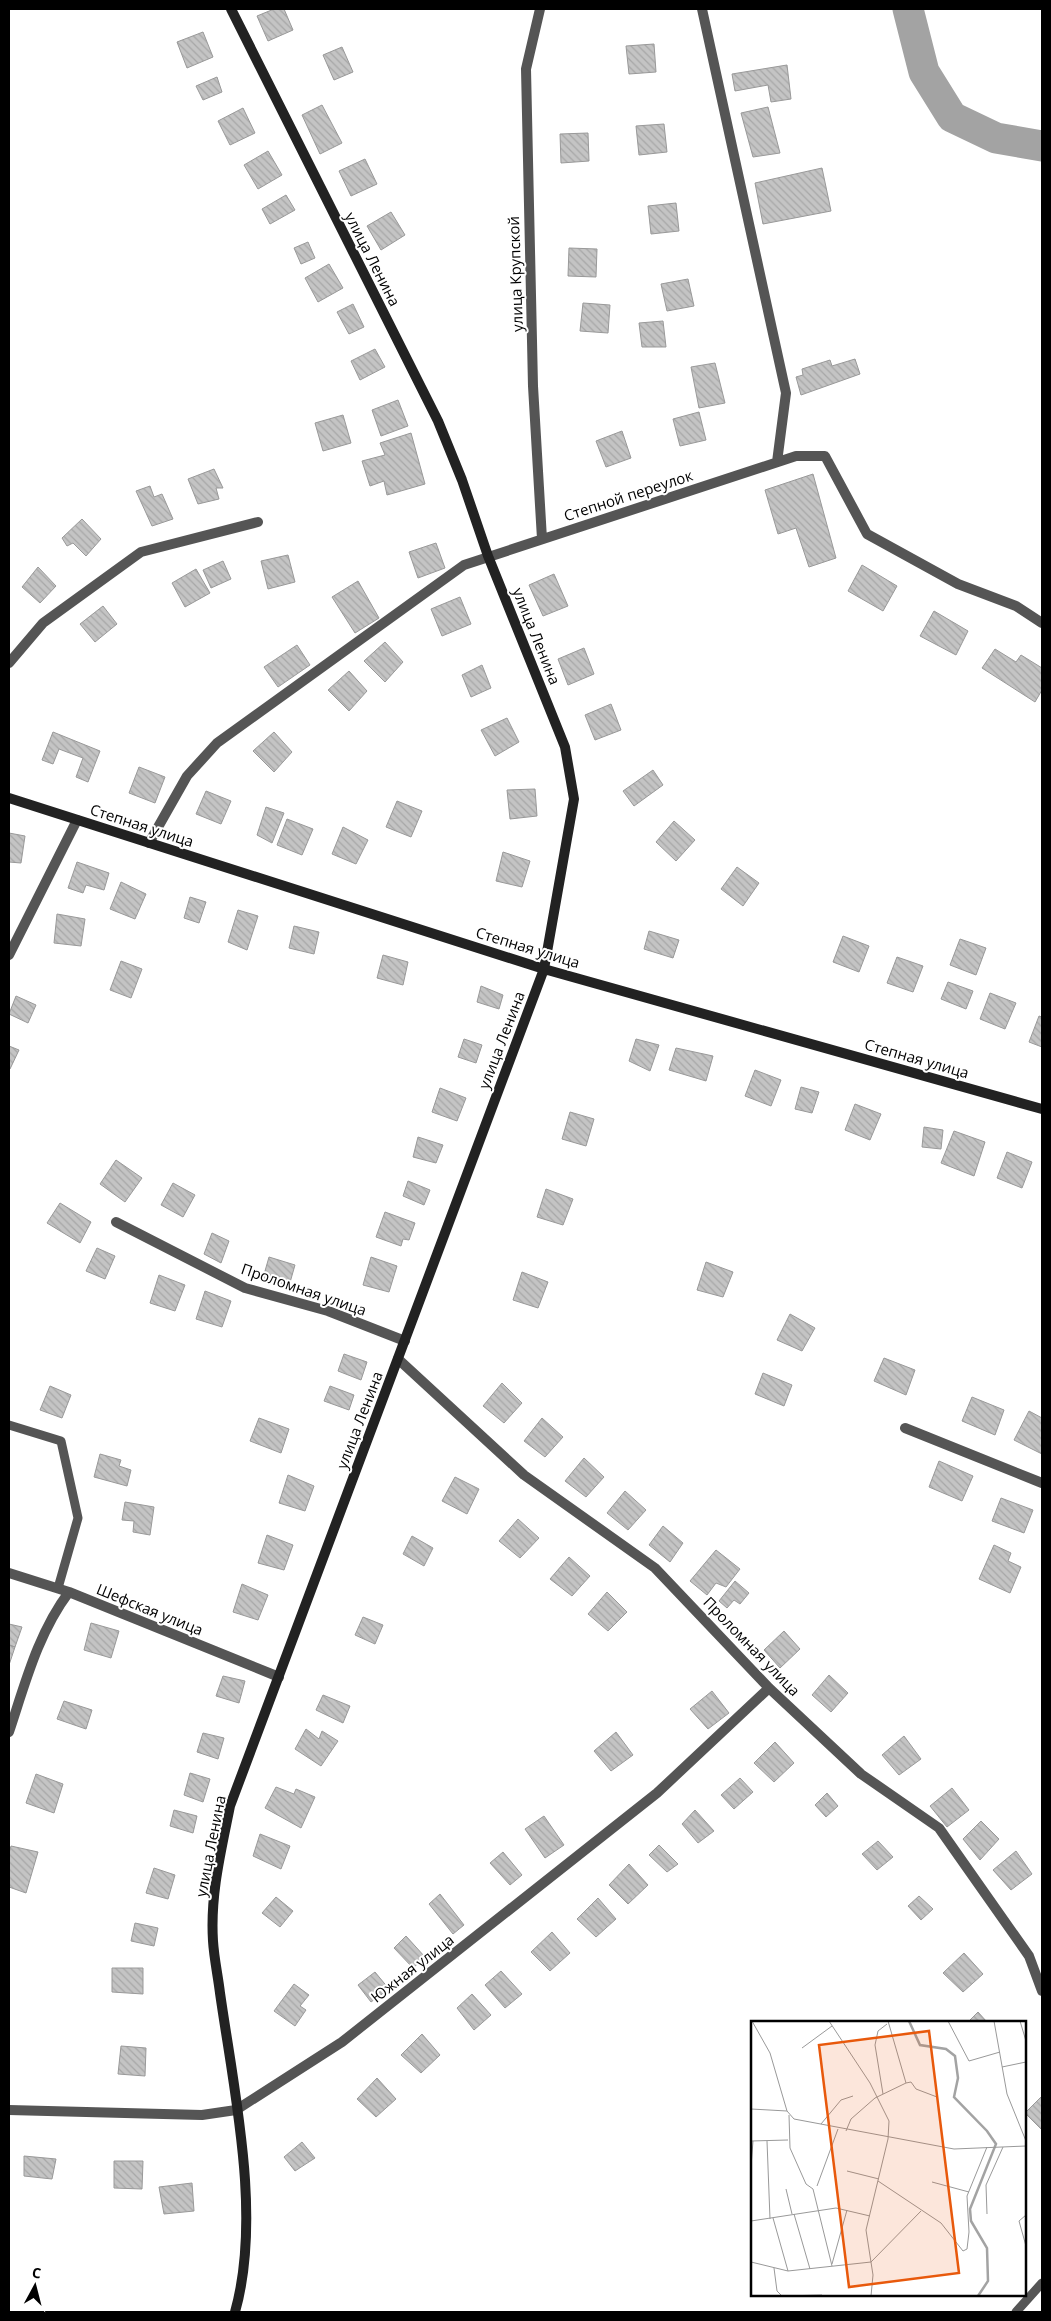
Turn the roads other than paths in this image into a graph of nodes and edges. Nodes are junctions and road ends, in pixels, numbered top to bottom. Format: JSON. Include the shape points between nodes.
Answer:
{"nodes":[{"id":1,"x":231,"y":9,"type":"edge"},
{"id":2,"x":540,"y":9,"type":"edge"},
{"id":3,"x":702,"y":9,"type":"edge"},
{"id":4,"x":777,"y":462,"type":"junction"},
{"id":5,"x":258,"y":522,"type":"dead end"},
{"id":6,"x":542,"y":539,"type":"junction"},
{"id":7,"x":488,"y":556,"type":"junction"},
{"id":8,"x":1042,"y":623,"type":"edge"},
{"id":9,"x":9,"y":663,"type":"edge"},
{"id":10,"x":9,"y":798,"type":"edge"},
{"id":11,"x":77,"y":820,"type":"junction"},
{"id":12,"x":149,"y":843,"type":"junction"},
{"id":13,"x":9,"y":955,"type":"edge"},
{"id":14,"x":544,"y":969,"type":"junction"},
{"id":15,"x":1042,"y":1109,"type":"edge"},
{"id":16,"x":116,"y":1222,"type":"dead end"},
{"id":17,"x":405,"y":1341,"type":"junction"},
{"id":18,"x":398,"y":1359,"type":"junction"},
{"id":19,"x":9,"y":1425,"type":"edge"},
{"id":20,"x":905,"y":1428,"type":"dead end"},
{"id":21,"x":1042,"y":1483,"type":"edge"},
{"id":22,"x":9,"y":1573,"type":"edge"},
{"id":23,"x":58,"y":1588,"type":"junction"},
{"id":24,"x":69,"y":1592,"type":"junction"},
{"id":25,"x":279,"y":1677,"type":"junction"},
{"id":26,"x":770,"y":1688,"type":"junction"},
{"id":27,"x":9,"y":1732,"type":"edge"},
{"id":28,"x":1042,"y":1991,"type":"edge"},
{"id":29,"x":9,"y":2110,"type":"edge"},
{"id":30,"x":236,"y":2110,"type":"junction"},
{"id":31,"x":1042,"y":2283,"type":"edge"},
{"id":32,"x":235,"y":2312,"type":"edge"},
{"id":33,"x":1016,"y":2312,"type":"edge"}],
"edges":[{"from":1,"to":7,"type":"street","name":"улица Ленина","via":[[438,421]]},
{"from":2,"to":6,"type":"street","name":"улица Крупской","via":[[526,69],[533,376]]},
{"from":3,"to":4,"type":"street","via":[[786,393]]},
{"from":4,"to":6,"type":"street","name":"Степной переулок"},
{"from":4,"to":8,"type":"street","name":"Степной переулок","via":[[796,456],[825,456],[867,534],[958,584],[1016,606]]},
{"from":5,"to":9,"type":"street","via":[[141,552],[43,623]]},
{"from":6,"to":7,"type":"street","name":"Степной переулок"},
{"from":7,"to":12,"type":"street","via":[[464,565],[217,743],[187,776]]},
{"from":7,"to":14,"type":"street","name":"улица Ленина","via":[[565,747],[574,799]]},
{"from":10,"to":11,"type":"street","name":"Степная улица"},
{"from":11,"to":12,"type":"street","name":"Степная улица"},
{"from":11,"to":13,"type":"street"},
{"from":12,"to":14,"type":"street","name":"Степная улица"},
{"from":14,"to":15,"type":"street","name":"Степная улица"},
{"from":14,"to":17,"type":"street","name":"улица Ленина"},
{"from":16,"to":17,"type":"street","name":"Проломная улица","via":[[245,1288],[328,1311]]},
{"from":17,"to":18,"type":"street","name":"улица Ленина"},
{"from":18,"to":25,"type":"street","name":"улица Ленина"},
{"from":18,"to":26,"type":"street","name":"Проломная улица","via":[[524,1475],[655,1568]]},
{"from":19,"to":23,"type":"lane","via":[[61,1441],[78,1518]]},
{"from":20,"to":21,"type":"street"},
{"from":22,"to":23,"type":"street","name":"Шефская улица"},
{"from":23,"to":24,"type":"street","name":"Шефская улица"},
{"from":24,"to":25,"type":"street","name":"Шефская улица"},
{"from":24,"to":27,"type":"street","via":[[37,1649]]},
{"from":25,"to":30,"type":"street","name":"улица Ленина","via":[[230,1806],[214,1889],[213,1941]]},
{"from":26,"to":28,"type":"street","name":"Проломная улица","via":[[861,1774],[939,1828],[1029,1956]]},
{"from":26,"to":30,"type":"street","name":"Южная улица","via":[[649,1799],[342,2042]]},
{"from":29,"to":30,"type":"street","name":"Южная улица","via":[[202,2116]]},
{"from":30,"to":32,"type":"street","name":"улица Ленина","via":[[245,2175],[246,2236]]},
{"from":31,"to":33,"type":"lane"}]}
